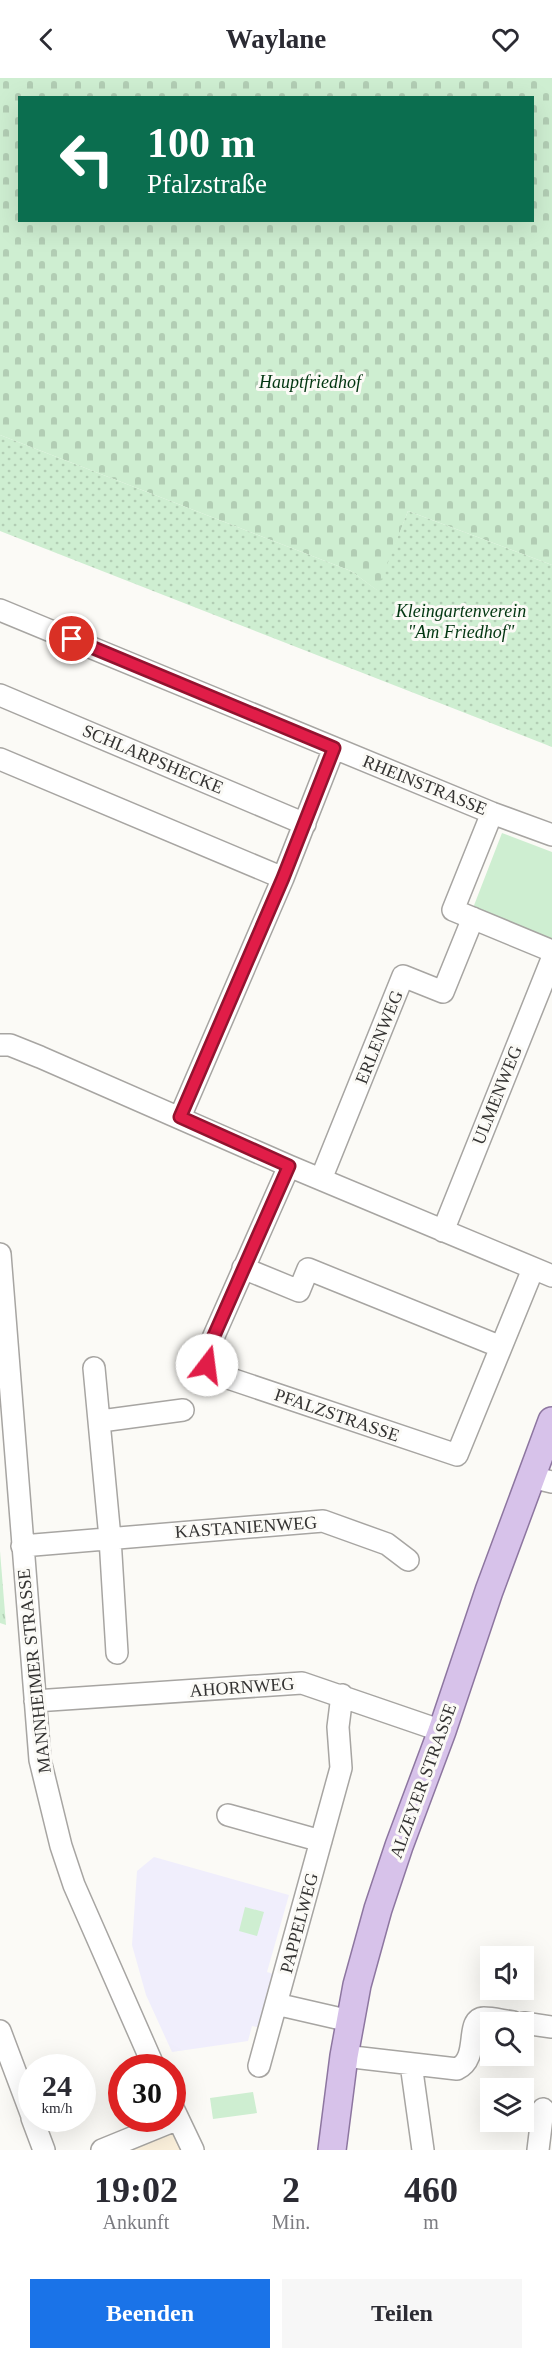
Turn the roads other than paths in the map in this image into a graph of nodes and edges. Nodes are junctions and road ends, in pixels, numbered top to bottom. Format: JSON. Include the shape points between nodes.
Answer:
{"nodes":[{"id":1,"x":0,"y":610,"type":"edge"},
{"id":2,"x":0,"y":694,"type":"edge"},
{"id":3,"x":334,"y":748,"type":"junction"},
{"id":4,"x":0,"y":759,"type":"edge"},
{"id":5,"x":492,"y":813,"type":"junction"},
{"id":6,"x":305,"y":824,"type":"junction"},
{"id":7,"x":552,"y":835,"type":"edge"},
{"id":8,"x":283,"y":878,"type":"junction"},
{"id":9,"x":473,"y":918,"type":"junction"},
{"id":10,"x":552,"y":951,"type":"edge"},
{"id":11,"x":552,"y":959,"type":"edge"},
{"id":12,"x":0,"y":1045,"type":"edge"},
{"id":13,"x":180,"y":1117,"type":"junction"},
{"id":14,"x":289,"y":1166,"type":"junction"},
{"id":15,"x":321,"y":1179,"type":"junction"},
{"id":16,"x":443,"y":1231,"type":"junction"},
{"id":17,"x":0,"y":1254,"type":"edge"},
{"id":18,"x":243,"y":1268,"type":"junction"},
{"id":19,"x":543,"y":1272,"type":"edge"},
{"id":20,"x":501,"y":1347,"type":"junction"},
{"id":21,"x":94,"y":1368,"type":"dead end"},
{"id":22,"x":183,"y":1410,"type":"dead end"},
{"id":23,"x":101,"y":1421,"type":"junction"},
{"id":24,"x":552,"y":1421,"type":"edge"},
{"id":25,"x":542,"y":1479,"type":"edge"},
{"id":26,"x":110,"y":1538,"type":"junction"},
{"id":27,"x":22,"y":1546,"type":"junction"},
{"id":28,"x":408,"y":1560,"type":"dead end"},
{"id":29,"x":117,"y":1653,"type":"dead end"},
{"id":30,"x":342,"y":1695,"type":"junction"},
{"id":31,"x":35,"y":1701,"type":"junction"},
{"id":32,"x":442,"y":1731,"type":"junction"},
{"id":33,"x":228,"y":1815,"type":"dead end"},
{"id":34,"x":321,"y":1841,"type":"junction"},
{"id":35,"x":276,"y":2004,"type":"junction"},
{"id":36,"x":480,"y":2019,"type":"edge"},
{"id":37,"x":350,"y":2021,"type":"junction"},
{"id":38,"x":534,"y":2024,"type":"edge"},
{"id":39,"x":552,"y":2027,"type":"edge"},
{"id":40,"x":0,"y":2031,"type":"edge"},
{"id":41,"x":148,"y":2054,"type":"edge"},
{"id":42,"x":344,"y":2056,"type":"junction"},
{"id":43,"x":411,"y":2064,"type":"junction"},
{"id":44,"x":259,"y":2066,"type":"dead end"},
{"id":45,"x":18,"y":2079,"type":"edge"},
{"id":46,"x":543,"y":2109,"type":"dead end"},
{"id":47,"x":37,"y":2132,"type":"edge"},
{"id":48,"x":138,"y":2132,"type":"edge"},
{"id":49,"x":184,"y":2132,"type":"edge"},
{"id":50,"x":44,"y":2150,"type":"edge"},
{"id":51,"x":102,"y":2150,"type":"edge"},
{"id":52,"x":193,"y":2150,"type":"edge"},
{"id":53,"x":332,"y":2150,"type":"edge"},
{"id":54,"x":423,"y":2150,"type":"edge"},
{"id":55,"x":538,"y":2150,"type":"edge"}],
"edges":[{"from":1,"to":3,"type":"street","name":"RHEINSTRASSE"},
{"from":2,"to":6,"type":"street","name":"SCHLARPSHECKE"},
{"from":3,"to":5,"type":"street","name":"RHEINSTRASSE"},
{"from":3,"to":6,"type":"street"},
{"from":4,"to":8,"type":"street"},
{"from":5,"to":7,"type":"street","name":"RHEINSTRASSE"},
{"from":5,"to":9,"type":"street","via":[[453,910]]},
{"from":6,"to":8,"type":"street"},
{"from":8,"to":13,"type":"street"},
{"from":9,"to":10,"type":"street"},
{"from":9,"to":15,"type":"street","name":"ERLENWEG","via":[[443,992],[403,976]]},
{"from":11,"to":16,"type":"street","name":"ULMENWEG"},
{"from":12,"to":13,"type":"street","name":"PFALZSTRASSE","via":[[10,1045]]},
{"from":13,"to":14,"type":"street","name":"PFALZSTRASSE"},
{"from":14,"to":15,"type":"street","name":"PFALZSTRASSE"},
{"from":14,"to":18,"type":"street","name":"PFALZSTRASSE"},
{"from":15,"to":16,"type":"street","name":"PFALZSTRASSE"},
{"from":16,"to":19,"type":"street","name":"PFALZSTRASSE"},
{"from":17,"to":27,"type":"street","name":"MANNHEIMER STRASSE"},
{"from":18,"to":20,"type":"street","via":[[299,1291],[308,1269]]},
{"from":18,"to":20,"type":"street","name":"PFALZSTRASSE","via":[[209,1347],[207,1365],[222,1376],[457,1455]]},
{"from":19,"to":20,"type":"street","name":"PFALZSTRASSE"},
{"from":21,"to":23,"type":"street"},
{"from":22,"to":23,"type":"street"},
{"from":23,"to":26,"type":"street"},
{"from":24,"to":25,"type":"main road","name":"ALZEYER STRASSE"},
{"from":25,"to":32,"type":"main road","name":"ALZEYER STRASSE","via":[[489,1591]]},
{"from":26,"to":27,"type":"street","name":"KASTANIENWEG"},
{"from":26,"to":28,"type":"street","name":"KASTANIENWEG","via":[[323,1521],[387,1544]]},
{"from":26,"to":29,"type":"street"},
{"from":27,"to":31,"type":"street","name":"MANNHEIMER STRASSE"},
{"from":30,"to":31,"type":"street","name":"AHORNWEG","via":[[302,1683]]},
{"from":30,"to":32,"type":"street","name":"AHORNWEG"},
{"from":30,"to":34,"type":"street","name":"PAPPELWEG","via":[[338,1727],[341,1767]]},
{"from":31,"to":41,"type":"street","name":"MANNHEIMER STRASSE","via":[[40,1760],[61,1846],[74,1885]]},
{"from":32,"to":37,"type":"main road","name":"ALZEYER STRASSE","via":[[386,1885]]},
{"from":33,"to":34,"type":"street"},
{"from":34,"to":35,"type":"street","name":"PAPPELWEG"},
{"from":35,"to":37,"type":"street"},
{"from":35,"to":44,"type":"street","name":"PAPPELWEG"},
{"from":36,"to":43,"type":"street","via":[[473,2028],[470,2058],[465,2066],[457,2069]]},
{"from":37,"to":42,"type":"main road","name":"ALZEYER STRASSE"},
{"from":38,"to":39,"type":"street"},
{"from":40,"to":45,"type":"street"},
{"from":42,"to":43,"type":"street"},
{"from":42,"to":53,"type":"main road","name":"ALZEYER STRASSE"},
{"from":43,"to":54,"type":"street"},
{"from":46,"to":55,"type":"street"},
{"from":47,"to":50,"type":"street"},
{"from":48,"to":51,"type":"street"},
{"from":49,"to":52,"type":"street"}]}
